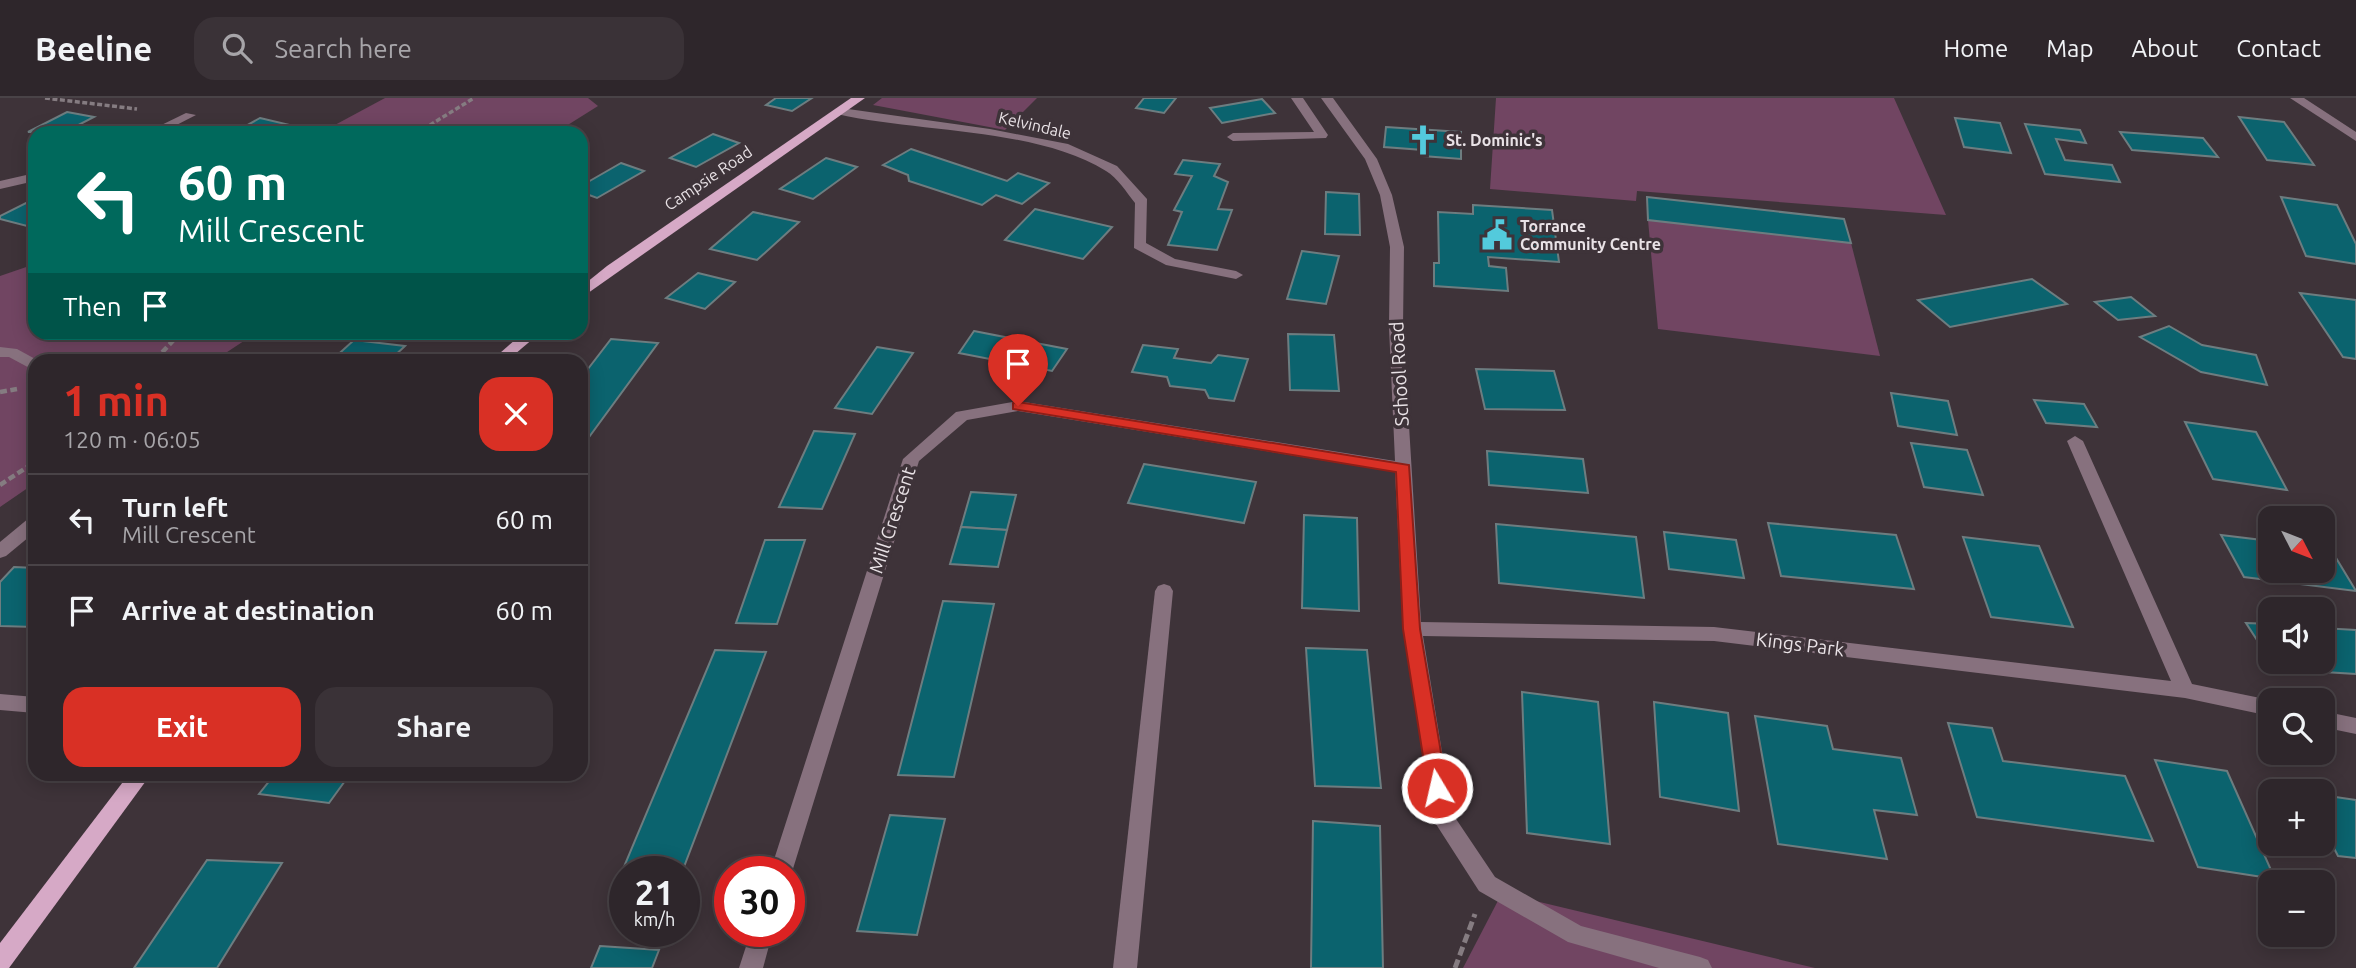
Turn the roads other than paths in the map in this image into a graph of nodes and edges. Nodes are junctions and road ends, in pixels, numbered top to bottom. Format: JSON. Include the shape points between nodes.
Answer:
{"nodes":[{"id":1,"x":859,"y":98,"type":"edge"},
{"id":2,"x":1297,"y":98,"type":"edge"},
{"id":3,"x":1328,"y":98,"type":"edge"},
{"id":4,"x":2296,"y":98,"type":"edge"},
{"id":5,"x":841,"y":112,"type":"junction"},
{"id":6,"x":190,"y":115,"type":"road end"},
{"id":7,"x":166,"y":126,"type":"edge"},
{"id":8,"x":1233,"y":136,"type":"dead end"},
{"id":9,"x":2356,"y":137,"type":"edge"},
{"id":10,"x":28,"y":179,"type":"edge"},
{"id":11,"x":0,"y":185,"type":"edge"},
{"id":12,"x":1236,"y":275,"type":"dead end"},
{"id":13,"x":588,"y":288,"type":"edge"},
{"id":14,"x":524,"y":340,"type":"edge"},
{"id":15,"x":0,"y":352,"type":"edge"},
{"id":16,"x":506,"y":354,"type":"edge"},
{"id":17,"x":28,"y":362,"type":"edge"},
{"id":18,"x":2074,"y":442,"type":"dead end"},
{"id":19,"x":1404,"y":468,"type":"junction"},
{"id":20,"x":28,"y":528,"type":"edge"},
{"id":21,"x":0,"y":552,"type":"edge"},
{"id":22,"x":1164,"y":591,"type":"dead end"},
{"id":23,"x":1412,"y":629,"type":"junction"},
{"id":24,"x":2185,"y":690,"type":"junction"},
{"id":25,"x":0,"y":702,"type":"edge"},
{"id":26,"x":28,"y":704,"type":"edge"},
{"id":27,"x":2258,"y":705,"type":"edge"},
{"id":28,"x":2335,"y":722,"type":"edge"},
{"id":29,"x":2356,"y":726,"type":"edge"},
{"id":30,"x":136,"y":781,"type":"edge"},
{"id":31,"x":786,"y":856,"type":"edge"},
{"id":32,"x":757,"y":947,"type":"edge"},
{"id":33,"x":0,"y":961,"type":"edge"},
{"id":34,"x":751,"y":968,"type":"edge"},
{"id":35,"x":1125,"y":968,"type":"edge"},
{"id":36,"x":1700,"y":968,"type":"edge"}],
"edges":[{"from":1,"to":5,"type":"main road","name":"Campsie Road"},
{"from":2,"to":8,"type":"street","via":[[1322,135]]},
{"from":3,"to":19,"type":"street","name":"School Road","via":[[1371,159],[1387,195],[1397,247],[1396,327]]},
{"from":4,"to":9,"type":"street"},
{"from":5,"to":12,"type":"street","name":"Kelvindale","via":[[1064,147],[1113,169],[1142,202],[1139,245],[1171,262]]},
{"from":5,"to":13,"type":"main road","name":"Campsie Road"},
{"from":6,"to":7,"type":"street"},
{"from":10,"to":11,"type":"street"},
{"from":14,"to":16,"type":"main road"},
{"from":15,"to":17,"type":"street","via":[[12,352]]},
{"from":18,"to":24,"type":"street"},
{"from":19,"to":23,"type":"street","name":"School Road"},
{"from":19,"to":31,"type":"street","name":"Mill Crescent","via":[[1018,406],[962,416],[911,459]]},
{"from":20,"to":21,"type":"street"},
{"from":22,"to":35,"type":"street"},
{"from":23,"to":24,"type":"street","name":"Kings Park","via":[[1714,634]]},
{"from":23,"to":36,"type":"street","name":"School Road","via":[[1442,815],[1487,884],[1576,935]]},
{"from":24,"to":27,"type":"street","name":"Kings Park"},
{"from":25,"to":26,"type":"street"},
{"from":28,"to":29,"type":"street"},
{"from":30,"to":33,"type":"main road"},
{"from":32,"to":34,"type":"street"}]}
